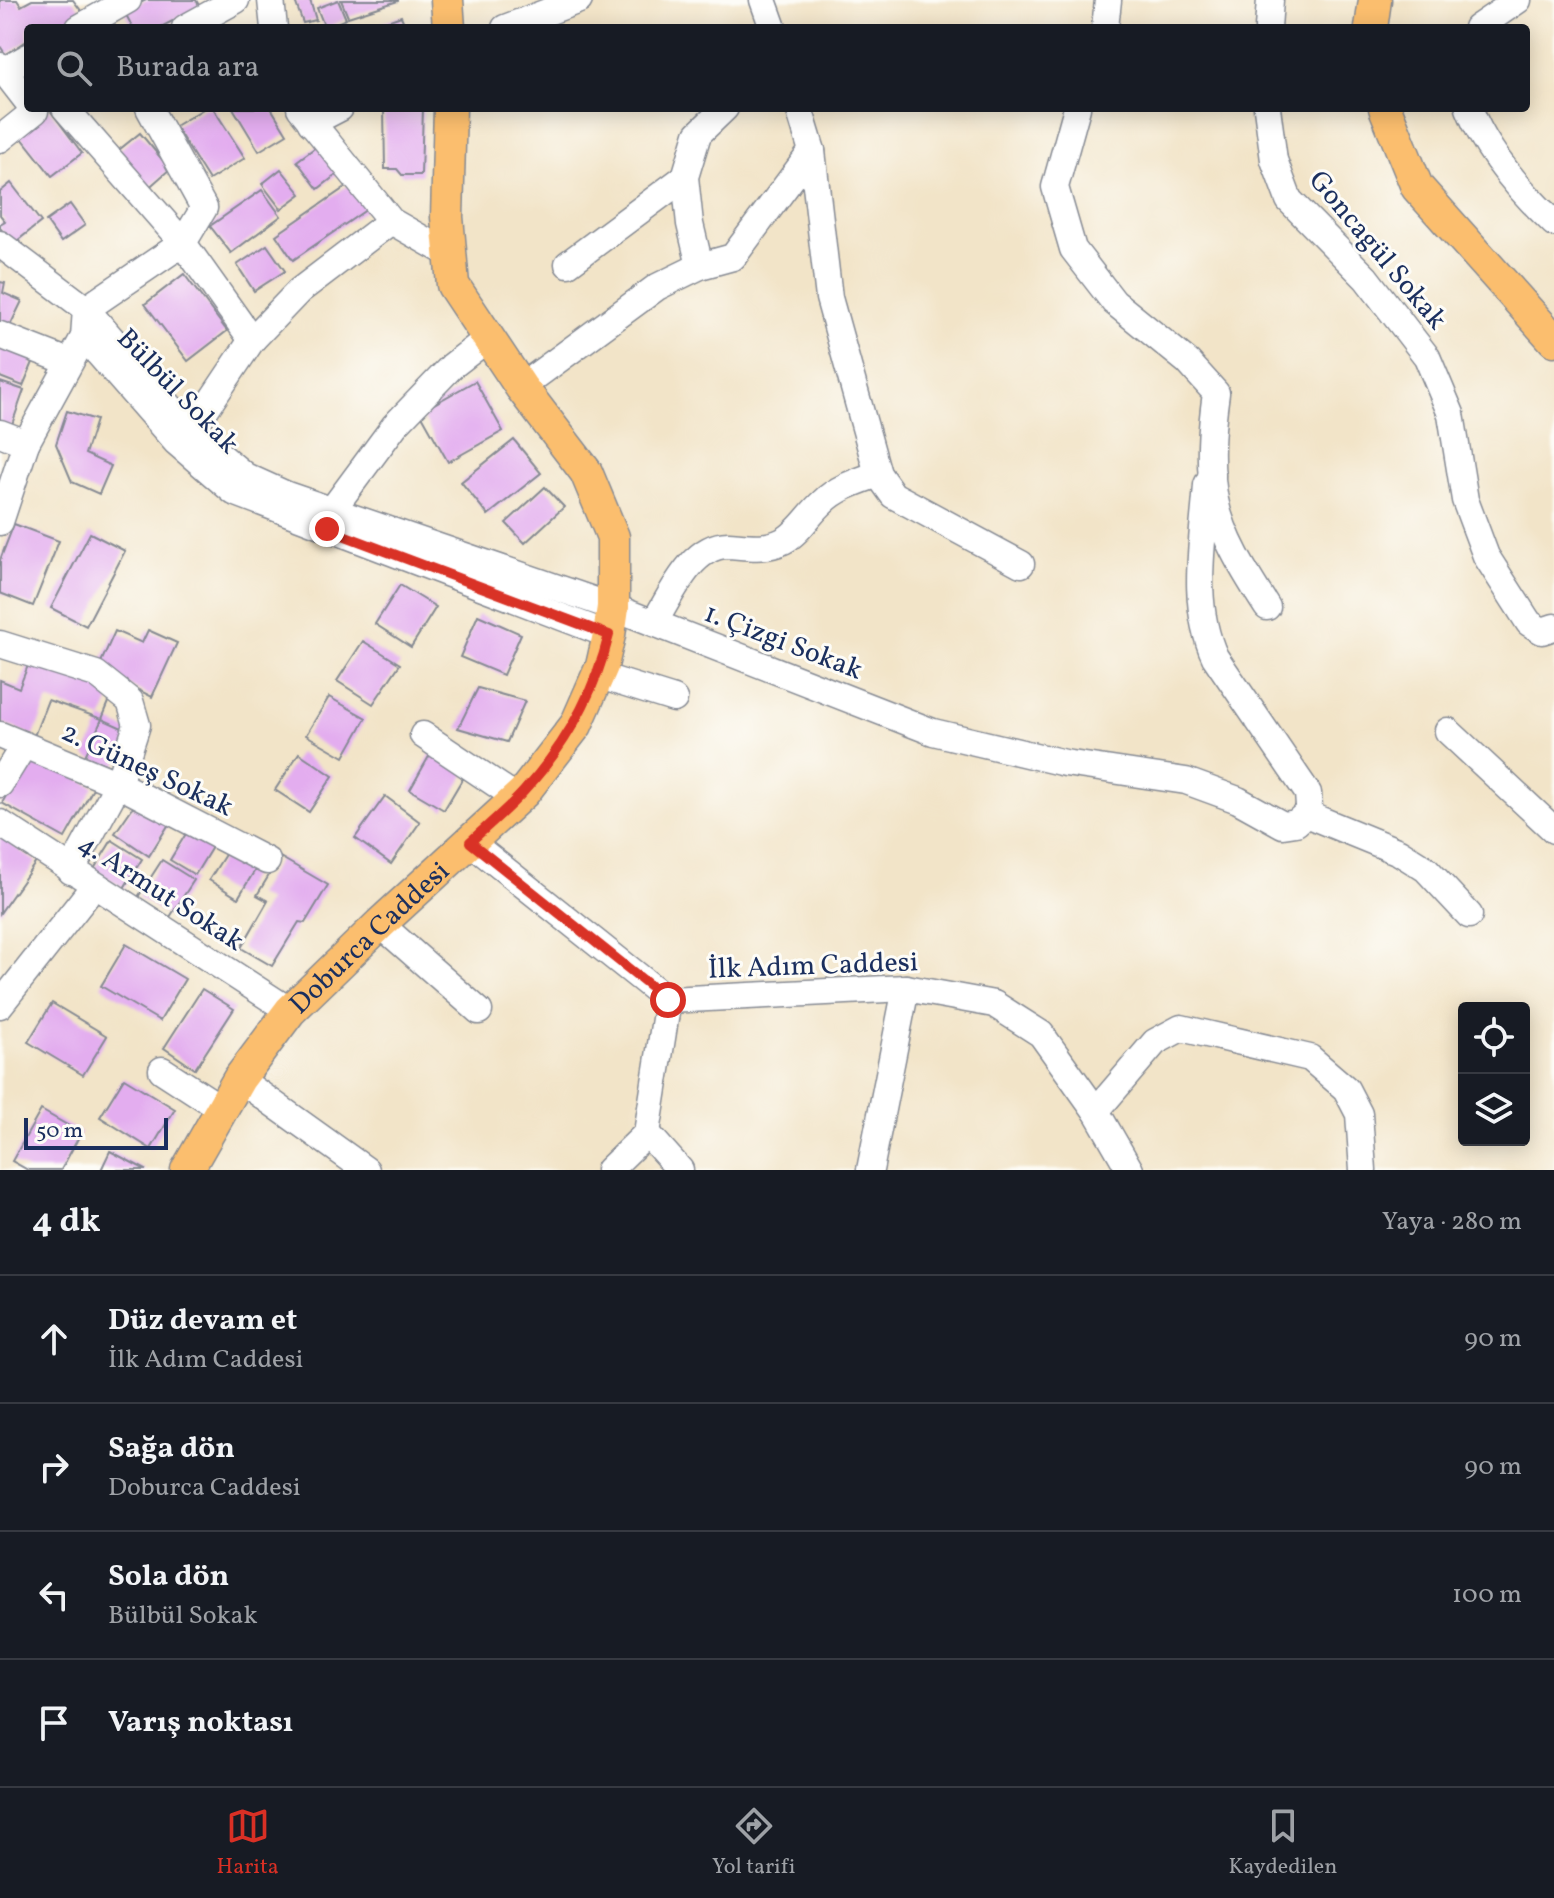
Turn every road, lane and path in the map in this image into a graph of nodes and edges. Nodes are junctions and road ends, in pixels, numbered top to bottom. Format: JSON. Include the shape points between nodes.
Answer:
{"nodes":[{"id":1,"x":128,"y":0,"type":"edge"},
{"id":2,"x":236,"y":0,"type":"edge"},
{"id":3,"x":271,"y":0,"type":"edge"},
{"id":4,"x":447,"y":0,"type":"edge"},
{"id":5,"x":579,"y":0,"type":"edge"},
{"id":6,"x":763,"y":0,"type":"edge"},
{"id":7,"x":1108,"y":0,"type":"edge"},
{"id":8,"x":1270,"y":0,"type":"edge"},
{"id":9,"x":1375,"y":0,"type":"edge"},
{"id":10,"x":1518,"y":0,"type":"edge"},
{"id":11,"x":86,"y":24,"type":"edge"},
{"id":12,"x":192,"y":24,"type":"edge"},
{"id":13,"x":274,"y":24,"type":"edge"},
{"id":14,"x":449,"y":24,"type":"edge"},
{"id":15,"x":516,"y":24,"type":"edge"},
{"id":16,"x":772,"y":24,"type":"edge"},
{"id":17,"x":1105,"y":24,"type":"edge"},
{"id":18,"x":1268,"y":24,"type":"edge"},
{"id":19,"x":1372,"y":24,"type":"edge"},
{"id":20,"x":1483,"y":24,"type":"edge"},
{"id":21,"x":24,"y":59,"type":"edge"},
{"id":22,"x":2,"y":68,"type":"edge"},
{"id":23,"x":24,"y":96,"type":"edge"},
{"id":24,"x":28,"y":112,"type":"edge"},
{"id":25,"x":68,"y":112,"type":"edge"},
{"id":26,"x":151,"y":112,"type":"edge"},
{"id":27,"x":450,"y":112,"type":"edge"},
{"id":28,"x":721,"y":112,"type":"edge"},
{"id":29,"x":800,"y":112,"type":"edge"},
{"id":30,"x":1076,"y":112,"type":"edge"},
{"id":31,"x":1268,"y":112,"type":"edge"},
{"id":32,"x":1387,"y":112,"type":"edge"},
{"id":33,"x":1471,"y":112,"type":"edge"},
{"id":34,"x":305,"y":116,"type":"edge"},
{"id":35,"x":0,"y":139,"type":"edge"},
{"id":36,"x":812,"y":151,"type":"junction"},
{"id":37,"x":685,"y":177,"type":"junction"},
{"id":38,"x":391,"y":221,"type":"junction"},
{"id":39,"x":1554,"y":223,"type":"edge"},
{"id":40,"x":183,"y":243,"type":"junction"},
{"id":41,"x":0,"y":244,"type":"edge"},
{"id":42,"x":449,"y":254,"type":"junction"},
{"id":43,"x":568,"y":264,"type":"dead end"},
{"id":44,"x":700,"y":266,"type":"junction"},
{"id":45,"x":86,"y":309,"type":"junction"},
{"id":46,"x":0,"y":335,"type":"edge"},
{"id":47,"x":84,"y":337,"type":"junction"},
{"id":48,"x":487,"y":339,"type":"junction"},
{"id":49,"x":252,"y":340,"type":"junction"},
{"id":50,"x":1554,"y":340,"type":"edge"},
{"id":51,"x":69,"y":362,"type":"junction"},
{"id":52,"x":521,"y":387,"type":"junction"},
{"id":53,"x":191,"y":431,"type":"junction"},
{"id":54,"x":0,"y":433,"type":"edge"},
{"id":55,"x":26,"y":443,"type":"junction"},
{"id":56,"x":878,"y":474,"type":"junction"},
{"id":57,"x":1212,"y":475,"type":"junction"},
{"id":58,"x":330,"y":519,"type":"junction"},
{"id":59,"x":0,"y":522,"type":"edge"},
{"id":60,"x":1021,"y":564,"type":"dead end"},
{"id":61,"x":1267,"y":607,"type":"dead end"},
{"id":62,"x":611,"y":621,"type":"junction"},
{"id":63,"x":654,"y":623,"type":"junction"},
{"id":64,"x":1554,"y":627,"type":"edge"},
{"id":65,"x":0,"y":644,"type":"edge"},
{"id":66,"x":597,"y":675,"type":"junction"},
{"id":67,"x":674,"y":699,"type":"dead end"},
{"id":68,"x":1448,"y":731,"type":"dead end"},
{"id":69,"x":423,"y":735,"type":"dead end"},
{"id":70,"x":12,"y":740,"type":"edge"},
{"id":71,"x":0,"y":784,"type":"edge"},
{"id":72,"x":118,"y":784,"type":"junction"},
{"id":73,"x":517,"y":798,"type":"junction"},
{"id":74,"x":1306,"y":814,"type":"junction"},
{"id":75,"x":0,"y":823,"type":"edge"},
{"id":76,"x":1554,"y":830,"type":"edge"},
{"id":77,"x":470,"y":842,"type":"junction"},
{"id":78,"x":267,"y":861,"type":"dead end"},
{"id":79,"x":71,"y":871,"type":"junction"},
{"id":80,"x":94,"y":886,"type":"junction"},
{"id":81,"x":1469,"y":915,"type":"dead end"},
{"id":82,"x":380,"y":924,"type":"junction"},
{"id":83,"x":906,"y":988,"type":"junction"},
{"id":84,"x":668,"y":1000,"type":"junction"},
{"id":85,"x":0,"y":1005,"type":"edge"},
{"id":86,"x":290,"y":1011,"type":"junction"},
{"id":87,"x":479,"y":1011,"type":"dead end"},
{"id":88,"x":162,"y":1070,"type":"dead end"},
{"id":89,"x":239,"y":1079,"type":"junction"},
{"id":90,"x":222,"y":1109,"type":"junction"},
{"id":91,"x":1096,"y":1111,"type":"junction"},
{"id":92,"x":647,"y":1133,"type":"junction"},
{"id":93,"x":187,"y":1170,"type":"edge"},
{"id":94,"x":366,"y":1170,"type":"edge"},
{"id":95,"x":609,"y":1170,"type":"edge"},
{"id":96,"x":680,"y":1170,"type":"edge"},
{"id":97,"x":870,"y":1170,"type":"edge"},
{"id":98,"x":1130,"y":1170,"type":"edge"},
{"id":99,"x":1363,"y":1170,"type":"edge"}],
"edges":[{"from":1,"to":11,"type":"street"},
{"from":2,"to":12,"type":"street"},
{"from":3,"to":13,"type":"street"},
{"from":4,"to":14,"type":"main road"},
{"from":5,"to":15,"type":"street"},
{"from":6,"to":16,"type":"street"},
{"from":7,"to":17,"type":"street"},
{"from":8,"to":18,"type":"street"},
{"from":9,"to":19,"type":"main road"},
{"from":10,"to":20,"type":"street"},
{"from":21,"to":22,"type":"street"},
{"from":22,"to":23,"type":"street"},
{"from":24,"to":35,"type":"street"},
{"from":25,"to":40,"type":"street"},
{"from":26,"to":40,"type":"street","via":[[204,208]]},
{"from":27,"to":42,"type":"main road","name":"Doburca Caddesi"},
{"from":28,"to":37,"type":"street","via":[[698,134]]},
{"from":29,"to":36,"type":"street"},
{"from":30,"to":57,"type":"street","via":[[1055,187],[1073,249],[1114,302],[1188,362],[1216,393]]},
{"from":31,"to":64,"type":"street","name":"Goncagül Sokak","via":[[1274,160],[1289,200],[1366,278],[1427,357],[1451,414],[1465,500],[1486,556],[1529,623],[1542,631]]},
{"from":32,"to":50,"type":"main road","via":[[1417,187]]},
{"from":33,"to":39,"type":"street","via":[[1526,197]]},
{"from":34,"to":38,"type":"street"},
{"from":36,"to":44,"type":"street","via":[[733,257]]},
{"from":36,"to":56,"type":"street","via":[[829,298]]},
{"from":37,"to":43,"type":"street"},
{"from":37,"to":44,"type":"street"},
{"from":38,"to":42,"type":"street"},
{"from":38,"to":49,"type":"street","via":[[299,291]]},
{"from":40,"to":45,"type":"street"},
{"from":40,"to":49,"type":"street"},
{"from":41,"to":45,"type":"street"},
{"from":42,"to":48,"type":"main road","name":"Doburca Caddesi","via":[[453,285]]},
{"from":44,"to":52,"type":"street","via":[[657,287]]},
{"from":45,"to":47,"type":"street","name":"Bülbül Sokak"},
{"from":45,"to":53,"type":"street","name":"Bülbül Sokak"},
{"from":46,"to":51,"type":"street"},
{"from":47,"to":51,"type":"street"},
{"from":47,"to":58,"type":"street","name":"Bülbül Sokak","via":[[176,442],[234,492]]},
{"from":48,"to":52,"type":"main road","name":"Doburca Caddesi"},
{"from":48,"to":58,"type":"street","via":[[452,366],[395,425]]},
{"from":49,"to":53,"type":"street"},
{"from":51,"to":55,"type":"street"},
{"from":52,"to":62,"type":"main road","name":"Doburca Caddesi","via":[[590,480],[613,537]]},
{"from":53,"to":58,"type":"street","name":"Bülbül Sokak","via":[[245,476]]},
{"from":54,"to":55,"type":"street"},
{"from":55,"to":59,"type":"street"},
{"from":56,"to":60,"type":"street","via":[[893,495]]},
{"from":56,"to":63,"type":"street","via":[[825,499],[783,541],[752,548],[724,545],[701,555]]},
{"from":57,"to":61,"type":"street","via":[[1215,501],[1239,564]]},
{"from":57,"to":74,"type":"street","via":[[1199,594],[1207,640],[1308,793]]},
{"from":58,"to":62,"type":"street","name":"Bülbül Sokak"},
{"from":62,"to":63,"type":"street","name":"1. Çizgi Sokak"},
{"from":62,"to":66,"type":"main road","name":"Doburca Caddesi"},
{"from":63,"to":74,"type":"street","name":"1. Çizgi Sokak","via":[[933,732],[1065,763],[1186,781],[1238,800],[1283,825]]},
{"from":65,"to":72,"type":"street","via":[[96,674],[130,701],[137,725]]},
{"from":66,"to":67,"type":"street"},
{"from":66,"to":73,"type":"main road","name":"Doburca Caddesi","via":[[576,725]]},
{"from":68,"to":76,"type":"street"},
{"from":69,"to":73,"type":"street"},
{"from":70,"to":71,"type":"street"},
{"from":70,"to":72,"type":"street","name":"2. Güneş Sokak"},
{"from":72,"to":78,"type":"street","name":"2. Güneş Sokak"},
{"from":72,"to":79,"type":"street"},
{"from":73,"to":77,"type":"main road","name":"Doburca Caddesi"},
{"from":74,"to":81,"type":"street","via":[[1399,852],[1426,869]]},
{"from":75,"to":79,"type":"street","name":"4. Armut Sokak"},
{"from":77,"to":82,"type":"main road","name":"Doburca Caddesi"},
{"from":77,"to":84,"type":"street"},
{"from":79,"to":80,"type":"street","name":"4. Armut Sokak"},
{"from":80,"to":85,"type":"street"},
{"from":80,"to":86,"type":"street","name":"4. Armut Sokak"},
{"from":82,"to":86,"type":"main road","name":"Doburca Caddesi"},
{"from":82,"to":87,"type":"street"},
{"from":83,"to":84,"type":"street","name":"İlk Adım Caddesi"},
{"from":83,"to":91,"type":"street","name":"İlk Adım Caddesi","via":[[994,1004],[1041,1034]]},
{"from":83,"to":97,"type":"street"},
{"from":84,"to":92,"type":"street"},
{"from":86,"to":89,"type":"main road","name":"Doburca Caddesi"},
{"from":88,"to":90,"type":"street"},
{"from":89,"to":90,"type":"main road","name":"Doburca Caddesi"},
{"from":89,"to":94,"type":"street"},
{"from":90,"to":93,"type":"main road","name":"Doburca Caddesi"},
{"from":91,"to":98,"type":"street","name":"İlk Adım Caddesi"},
{"from":91,"to":99,"type":"street","via":[[1155,1042],[1181,1028],[1310,1058],[1346,1089],[1359,1114]]},
{"from":92,"to":95,"type":"street"},
{"from":92,"to":96,"type":"street"}]}
